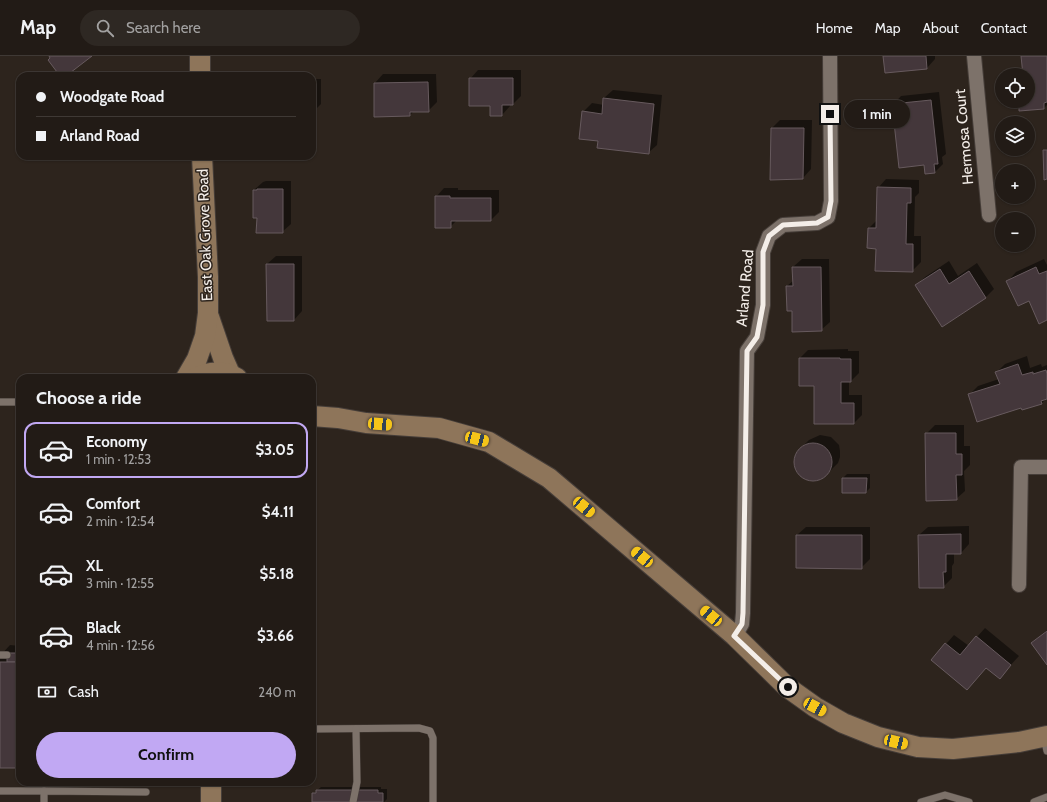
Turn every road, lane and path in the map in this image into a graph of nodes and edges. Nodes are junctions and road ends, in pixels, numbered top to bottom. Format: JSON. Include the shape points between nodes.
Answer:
{"nodes":[{"id":1,"x":200,"y":56,"type":"edge"},
{"id":2,"x":830,"y":56,"type":"edge"},
{"id":3,"x":974,"y":56,"type":"edge"},
{"id":4,"x":200,"y":72,"type":"edge"},
{"id":5,"x":202,"y":160,"type":"edge"},
{"id":6,"x":989,"y":215,"type":"dead end"},
{"id":7,"x":208,"y":313,"type":"junction"},
{"id":8,"x":230,"y":370,"type":"edge"},
{"id":9,"x":188,"y":374,"type":"edge"},
{"id":10,"x":206,"y":374,"type":"edge"},
{"id":11,"x":247,"y":374,"type":"edge"},
{"id":12,"x":0,"y":402,"type":"edge"},
{"id":13,"x":16,"y":402,"type":"edge"},
{"id":14,"x":316,"y":404,"type":"edge"},
{"id":15,"x":316,"y":416,"type":"edge"},
{"id":16,"x":338,"y":418,"type":"junction"},
{"id":17,"x":366,"y":423,"type":"junction"},
{"id":18,"x":316,"y":429,"type":"edge"},
{"id":19,"x":1047,"y":467,"type":"edge"},
{"id":20,"x":1018,"y":585,"type":"dead end"},
{"id":21,"x":734,"y":636,"type":"junction"},
{"id":22,"x":316,"y":728,"type":"edge"},
{"id":23,"x":356,"y":729,"type":"junction"},
{"id":24,"x":1046,"y":742,"type":"edge"},
{"id":25,"x":211,"y":786,"type":"edge"},
{"id":26,"x":0,"y":791,"type":"edge"},
{"id":27,"x":44,"y":791,"type":"junction"},
{"id":28,"x":146,"y":792,"type":"dead end"},
{"id":29,"x":1047,"y":797,"type":"edge"},
{"id":30,"x":44,"y":802,"type":"edge"},
{"id":31,"x":211,"y":802,"type":"edge"},
{"id":32,"x":353,"y":802,"type":"edge"},
{"id":33,"x":433,"y":802,"type":"edge"},
{"id":34,"x":921,"y":802,"type":"edge"},
{"id":35,"x":969,"y":802,"type":"edge"},
{"id":36,"x":1034,"y":802,"type":"edge"}],
"edges":[{"from":1,"to":4,"type":"street"},
{"from":2,"to":21,"type":"street","name":"Arland Road","via":[[831,201],[828,217],[817,223],[783,225],[769,236],[763,252],[763,305],[757,337],[747,351],[743,613],[742,624]]},
{"from":3,"to":6,"type":"street","name":"Hermosa Court"},
{"from":5,"to":7,"type":"street","name":"East Oak Grove Road"},
{"from":7,"to":8,"type":"street","name":"East Oak Grove Road"},
{"from":7,"to":9,"type":"street","name":"East Oak Grove Road","via":[[206,336]]},
{"from":8,"to":10,"type":"street"},
{"from":8,"to":11,"type":"street"},
{"from":12,"to":13,"type":"lane"},
{"from":14,"to":16,"type":"street"},
{"from":15,"to":16,"type":"street"},
{"from":16,"to":17,"type":"street"},
{"from":17,"to":18,"type":"street"},
{"from":17,"to":21,"type":"street","via":[[439,428],[490,442],[549,478]]},
{"from":19,"to":20,"type":"street","via":[[1021,467]]},
{"from":21,"to":24,"type":"street","via":[[788,687],[815,707],[843,723],[878,737],[918,747],[953,749]]},
{"from":22,"to":23,"type":"lane"},
{"from":23,"to":32,"type":"lane","via":[[357,782]]},
{"from":23,"to":33,"type":"lane","via":[[419,728],[430,731],[433,738]]},
{"from":25,"to":31,"type":"street"},
{"from":26,"to":27,"type":"lane"},
{"from":27,"to":28,"type":"lane"},
{"from":27,"to":30,"type":"lane"},
{"from":29,"to":36,"type":"lane"},
{"from":34,"to":35,"type":"lane","via":[[945,795]]}]}
